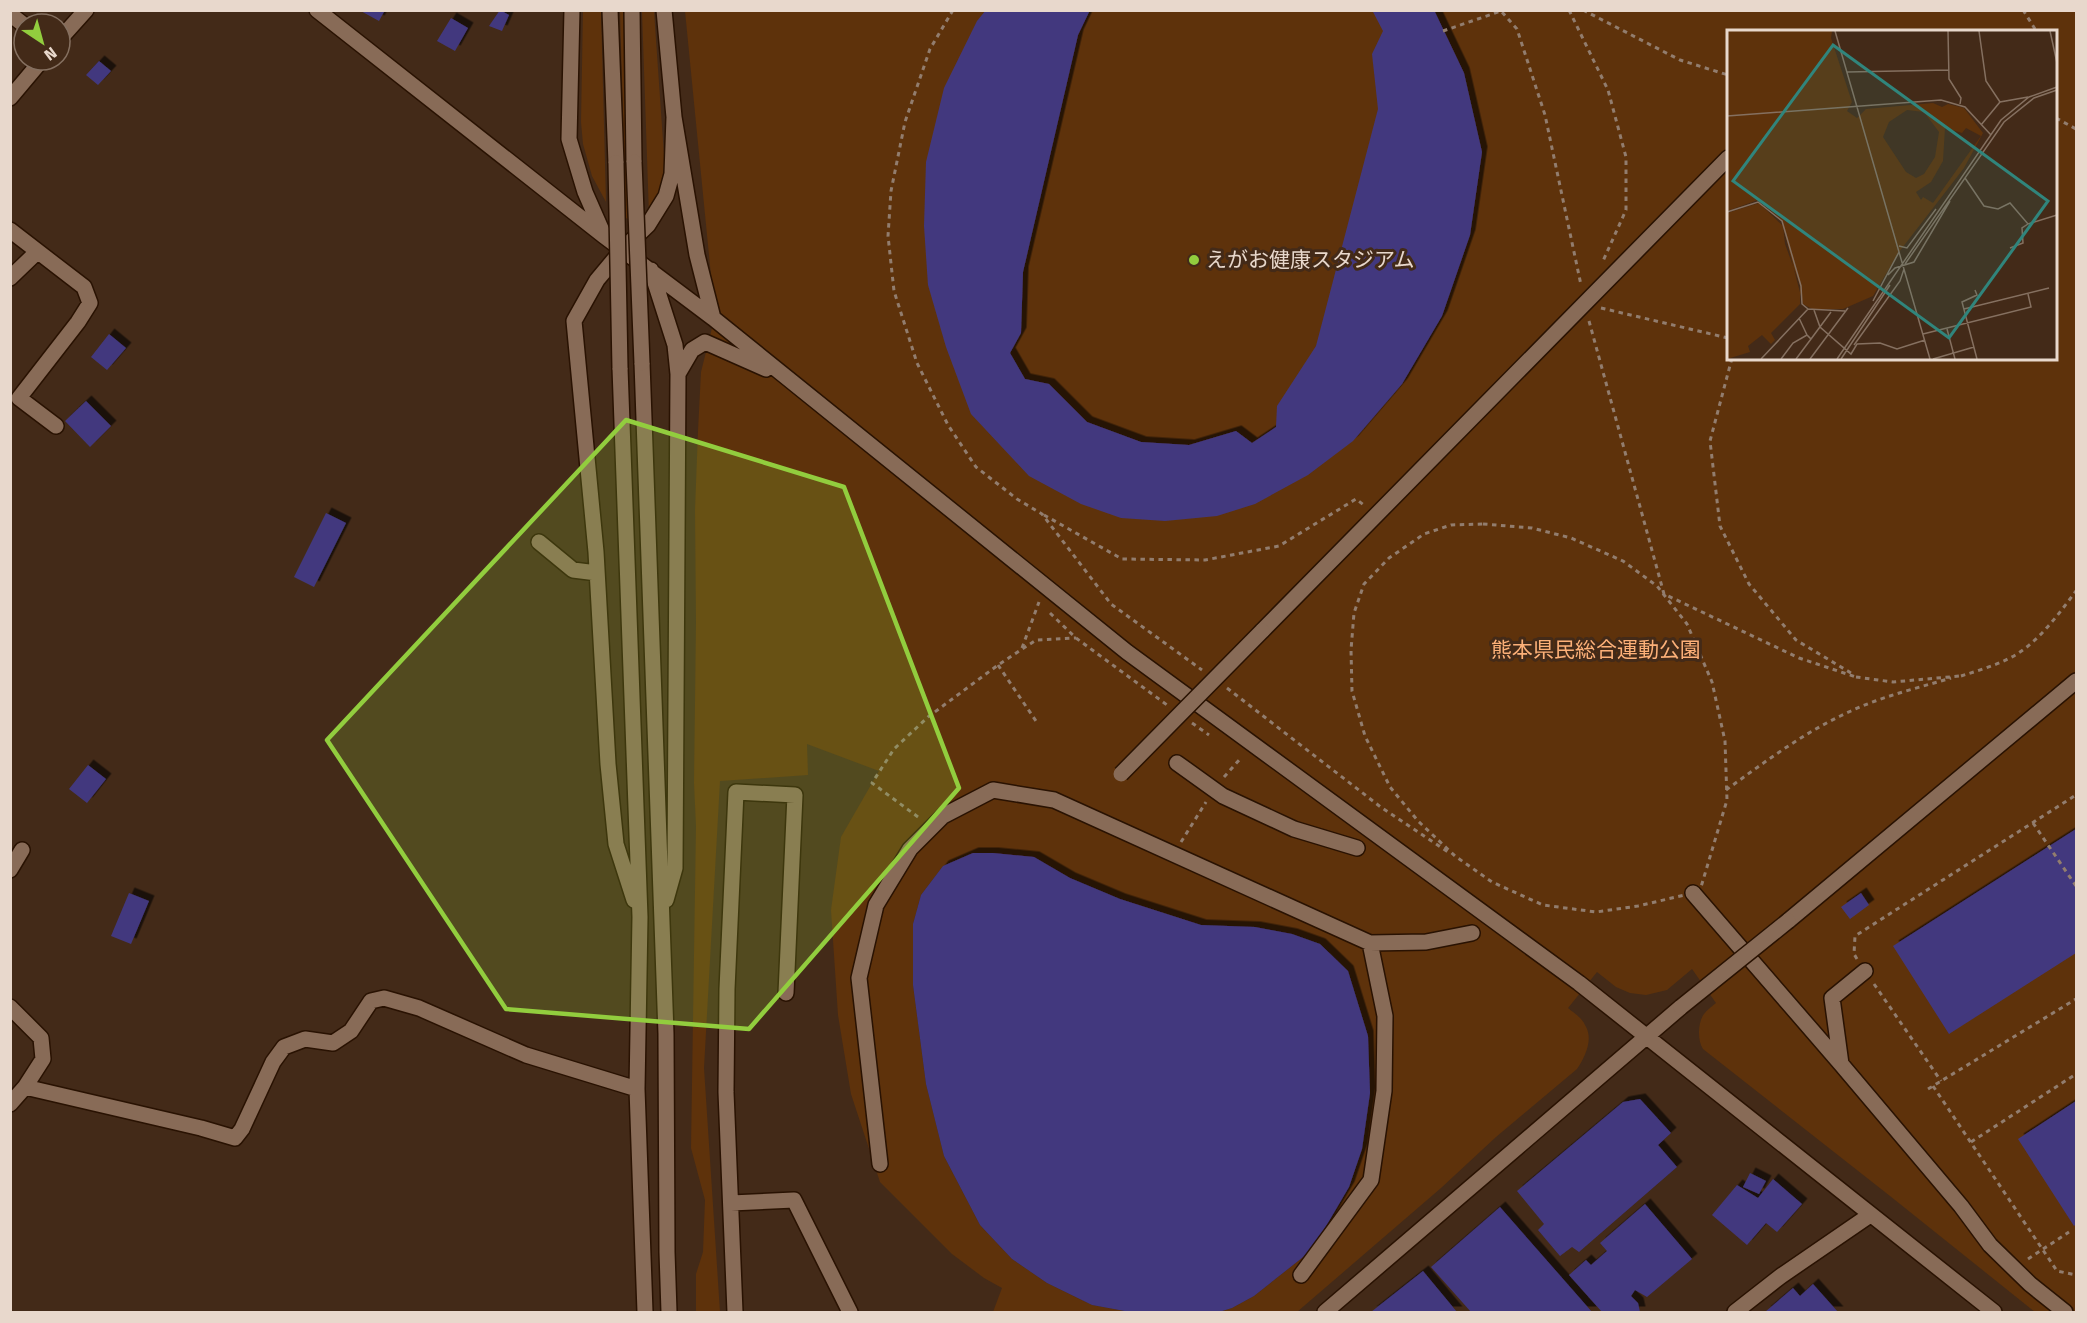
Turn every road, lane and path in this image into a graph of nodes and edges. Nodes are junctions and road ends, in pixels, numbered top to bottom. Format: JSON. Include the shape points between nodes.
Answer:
{"nodes":[{"id":1,"x":86,"y":10,"type":"edge"},
{"id":2,"x":317,"y":10,"type":"edge"},
{"id":3,"x":572,"y":10,"type":"edge"},
{"id":4,"x":610,"y":10,"type":"edge"},
{"id":5,"x":632,"y":10,"type":"edge"},
{"id":6,"x":664,"y":10,"type":"edge"},
{"id":7,"x":952,"y":10,"type":"edge"},
{"id":8,"x":1569,"y":10,"type":"edge"},
{"id":9,"x":1583,"y":10,"type":"edge"},
{"id":10,"x":2023,"y":10,"type":"edge"},
{"id":11,"x":72,"y":26,"type":"edge"},
{"id":12,"x":2036,"y":30,"type":"edge"},
{"id":13,"x":1443,"y":31,"type":"dead end"},
{"id":14,"x":32,"y":72,"type":"edge"},
{"id":15,"x":1727,"y":75,"type":"edge"},
{"id":16,"x":10,"y":98,"type":"edge"},
{"id":17,"x":674,"y":117,"type":"junction"},
{"id":18,"x":2057,"y":119,"type":"edge"},
{"id":19,"x":2076,"y":129,"type":"edge"},
{"id":20,"x":1727,"y":159,"type":"edge"},
{"id":21,"x":10,"y":230,"type":"edge"},
{"id":22,"x":604,"y":236,"type":"junction"},
{"id":23,"x":623,"y":249,"type":"junction"},
{"id":24,"x":37,"y":252,"type":"junction"},
{"id":25,"x":1603,"y":262,"type":"dead end"},
{"id":26,"x":651,"y":270,"type":"junction"},
{"id":27,"x":10,"y":278,"type":"edge"},
{"id":28,"x":1584,"y":304,"type":"junction"},
{"id":29,"x":713,"y":318,"type":"junction"},
{"id":30,"x":1727,"y":338,"type":"edge"},
{"id":31,"x":1731,"y":360,"type":"edge"},
{"id":32,"x":678,"y":374,"type":"junction"},
{"id":33,"x":785,"y":377,"type":"junction"},
{"id":34,"x":56,"y":426,"type":"dead end"},
{"id":35,"x":1042,"y":514,"type":"junction"},
{"id":36,"x":1376,"y":515,"type":"junction"},
{"id":37,"x":539,"y":542,"type":"dead end"},
{"id":38,"x":597,"y":573,"type":"junction"},
{"id":39,"x":2076,"y":591,"type":"edge"},
{"id":40,"x":1664,"y":594,"type":"junction"},
{"id":41,"x":1076,"y":638,"type":"junction"},
{"id":42,"x":1021,"y":650,"type":"junction"},
{"id":43,"x":998,"y":665,"type":"junction"},
{"id":44,"x":1205,"y":672,"type":"dead end"},
{"id":45,"x":1960,"y":676,"type":"junction"},
{"id":46,"x":1856,"y":677,"type":"junction"},
{"id":47,"x":2076,"y":681,"type":"edge"},
{"id":48,"x":1223,"y":685,"type":"dead end"},
{"id":49,"x":1171,"y":707,"type":"dead end"},
{"id":50,"x":1190,"y":721,"type":"dead end"},
{"id":51,"x":1038,"y":724,"type":"dead end"},
{"id":52,"x":1209,"y":735,"type":"dead end"},
{"id":53,"x":1240,"y":759,"type":"dead end"},
{"id":54,"x":1177,"y":763,"type":"dead end"},
{"id":55,"x":1121,"y":774,"type":"dead end"},
{"id":56,"x":1214,"y":789,"type":"junction"},
{"id":57,"x":1726,"y":790,"type":"junction"},
{"id":58,"x":2076,"y":795,"type":"edge"},
{"id":59,"x":920,"y":818,"type":"dead end"},
{"id":60,"x":2033,"y":823,"type":"junction"},
{"id":61,"x":1357,"y":848,"type":"dead end"},
{"id":62,"x":22,"y":850,"type":"dead end"},
{"id":63,"x":1173,"y":854,"type":"junction"},
{"id":64,"x":1455,"y":856,"type":"junction"},
{"id":65,"x":10,"y":870,"type":"edge"},
{"id":66,"x":2076,"y":886,"type":"edge"},
{"id":67,"x":1693,"y":893,"type":"junction"},
{"id":68,"x":662,"y":914,"type":"junction"},
{"id":69,"x":640,"y":917,"type":"junction"},
{"id":70,"x":1472,"y":933,"type":"dead end"},
{"id":71,"x":1370,"y":943,"type":"junction"},
{"id":72,"x":1865,"y":971,"type":"junction"},
{"id":73,"x":786,"y":993,"type":"dead end"},
{"id":74,"x":2076,"y":999,"type":"edge"},
{"id":75,"x":10,"y":1007,"type":"edge"},
{"id":76,"x":1646,"y":1036,"type":"junction"},
{"id":77,"x":1841,"y":1064,"type":"junction"},
{"id":78,"x":2076,"y":1074,"type":"edge"},
{"id":79,"x":1941,"y":1081,"type":"junction"},
{"id":80,"x":1933,"y":1086,"type":"junction"},
{"id":81,"x":25,"y":1087,"type":"junction"},
{"id":82,"x":637,"y":1089,"type":"junction"},
{"id":83,"x":1928,"y":1089,"type":"dead end"},
{"id":84,"x":10,"y":1104,"type":"edge"},
{"id":85,"x":1971,"y":1142,"type":"junction"},
{"id":86,"x":880,"y":1164,"type":"dead end"},
{"id":87,"x":731,"y":1203,"type":"junction"},
{"id":88,"x":1870,"y":1215,"type":"junction"},
{"id":89,"x":2069,"y":1232,"type":"dead end"},
{"id":90,"x":2042,"y":1250,"type":"junction"},
{"id":91,"x":2013,"y":1268,"type":"junction"},
{"id":92,"x":1301,"y":1275,"type":"dead end"},
{"id":93,"x":2076,"y":1275,"type":"edge"},
{"id":94,"x":645,"y":1312,"type":"edge"},
{"id":95,"x":669,"y":1312,"type":"edge"},
{"id":96,"x":735,"y":1312,"type":"edge"},
{"id":97,"x":850,"y":1312,"type":"edge"},
{"id":98,"x":1326,"y":1312,"type":"edge"},
{"id":99,"x":1735,"y":1312,"type":"edge"},
{"id":100,"x":1994,"y":1312,"type":"edge"},
{"id":101,"x":2065,"y":1312,"type":"edge"}],
"edges":[{"from":1,"to":11,"type":"street"},
{"from":2,"to":22,"type":"street"},
{"from":3,"to":22,"type":"street","via":[[569,139]]},
{"from":4,"to":69,"type":"street","bridge":true},
{"from":5,"to":68,"type":"street","bridge":true,"via":[[634,162]]},
{"from":6,"to":17,"type":"street"},
{"from":7,"to":35,"type":"path","via":[[930,49],[905,122],[891,190],[888,236],[894,291],[917,363],[948,425],[976,467]]},
{"from":8,"to":25,"type":"path","via":[[1608,90],[1626,157],[1626,210]]},
{"from":9,"to":15,"type":"path","via":[[1680,60]]},
{"from":10,"to":12,"type":"path"},
{"from":13,"to":28,"type":"path","via":[[1501,11],[1517,29],[1545,115]]},
{"from":14,"to":16,"type":"street"},
{"from":17,"to":23,"type":"street","via":[[672,174],[666,196],[648,225]]},
{"from":17,"to":29,"type":"street","via":[[697,255]]},
{"from":18,"to":19,"type":"path"},
{"from":20,"to":28,"type":"street"},
{"from":21,"to":24,"type":"street"},
{"from":22,"to":23,"type":"street"},
{"from":23,"to":26,"type":"street"},
{"from":23,"to":38,"type":"street","via":[[597,280],[574,321]]},
{"from":24,"to":27,"type":"street"},
{"from":24,"to":34,"type":"street","via":[[84,286],[90,303],[19,398]]},
{"from":26,"to":29,"type":"street"},
{"from":26,"to":32,"type":"street","via":[[675,345]]},
{"from":28,"to":30,"type":"path"},
{"from":28,"to":36,"type":"street"},
{"from":28,"to":40,"type":"path"},
{"from":29,"to":33,"type":"street"},
{"from":31,"to":46,"type":"path","via":[[1710,441],[1720,526],[1749,584],[1796,640]]},
{"from":32,"to":33,"type":"street","via":[[692,350],[705,342]]},
{"from":32,"to":68,"type":"street","via":[[675,868]]},
{"from":33,"to":76,"type":"street","via":[[1126,652]]},
{"from":35,"to":36,"type":"path","via":[[1122,559],[1205,560],[1279,546],[1356,499]]},
{"from":35,"to":44,"type":"path","via":[[1111,604]]},
{"from":36,"to":55,"type":"street","bridge":true},
{"from":37,"to":38,"type":"street","via":[[573,570]]},
{"from":38,"to":69,"type":"street","via":[[616,844]]},
{"from":39,"to":45,"type":"path","via":[[2032,642],[2011,657]]},
{"from":40,"to":46,"type":"path","via":[[1799,658]]},
{"from":40,"to":57,"type":"path","via":[[1687,624],[1712,682],[1725,741]]},
{"from":40,"to":64,"type":"path","via":[[1623,561],[1571,538],[1532,528],[1484,524],[1451,525],[1424,534],[1389,558],[1364,584],[1354,613],[1351,650],[1352,691],[1365,736],[1390,787]]},
{"from":41,"to":42,"type":"path","via":[[1036,640]]},
{"from":41,"to":42,"type":"path","via":[[1039,601]]},
{"from":41,"to":49,"type":"path"},
{"from":42,"to":43,"type":"path"},
{"from":43,"to":51,"type":"path"},
{"from":43,"to":59,"type":"path","via":[[928,717],[894,749],[872,783]]},
{"from":45,"to":46,"type":"path","via":[[1893,682]]},
{"from":45,"to":57,"type":"path","via":[[1851,711],[1768,759]]},
{"from":47,"to":76,"type":"street","bridge":true},
{"from":48,"to":64,"type":"path","via":[[1382,808]]},
{"from":50,"to":52,"type":"path"},
{"from":53,"to":56,"type":"path"},
{"from":54,"to":56,"type":"street"},
{"from":56,"to":61,"type":"street","via":[[1294,829]]},
{"from":56,"to":63,"type":"path"},
{"from":57,"to":67,"type":"path","via":[[1727,800],[1701,886]]},
{"from":58,"to":60,"type":"path"},
{"from":60,"to":66,"type":"path"},
{"from":60,"to":72,"type":"path","via":[[1855,936],[1854,954]]},
{"from":62,"to":65,"type":"street"},
{"from":63,"to":71,"type":"street"},
{"from":63,"to":86,"type":"street","via":[[1054,800],[993,790],[943,816],[910,849],[876,905],[859,978]]},
{"from":64,"to":67,"type":"path","via":[[1492,882],[1543,905],[1596,912]]},
{"from":67,"to":77,"type":"street"},
{"from":68,"to":95,"type":"street"},
{"from":69,"to":82,"type":"street"},
{"from":70,"to":71,"type":"street","via":[[1426,942]]},
{"from":71,"to":92,"type":"street","via":[[1385,1016],[1384,1091],[1371,1180]]},
{"from":72,"to":77,"type":"street","via":[[1832,998]]},
{"from":72,"to":79,"type":"path"},
{"from":73,"to":87,"type":"street","via":[[795,795],[736,792],[727,989]]},
{"from":74,"to":79,"type":"path"},
{"from":75,"to":81,"type":"street","via":[[41,1038],[43,1059]]},
{"from":76,"to":88,"type":"street"},
{"from":76,"to":98,"type":"street"},
{"from":77,"to":91,"type":"street"},
{"from":78,"to":85,"type":"path"},
{"from":79,"to":80,"type":"path"},
{"from":80,"to":83,"type":"path"},
{"from":80,"to":85,"type":"path"},
{"from":81,"to":82,"type":"street","via":[[235,1138],[284,1047],[304,1039],[333,1043],[351,1031],[371,1001],[384,998],[419,1008],[526,1055]]},
{"from":81,"to":84,"type":"street"},
{"from":82,"to":94,"type":"street"},
{"from":85,"to":90,"type":"path"},
{"from":87,"to":96,"type":"street"},
{"from":87,"to":97,"type":"street","via":[[794,1200]]},
{"from":88,"to":99,"type":"street"},
{"from":88,"to":100,"type":"street"},
{"from":89,"to":90,"type":"path"},
{"from":90,"to":91,"type":"path"},
{"from":90,"to":93,"type":"path","via":[[2056,1271]]},
{"from":91,"to":101,"type":"street"}]}
